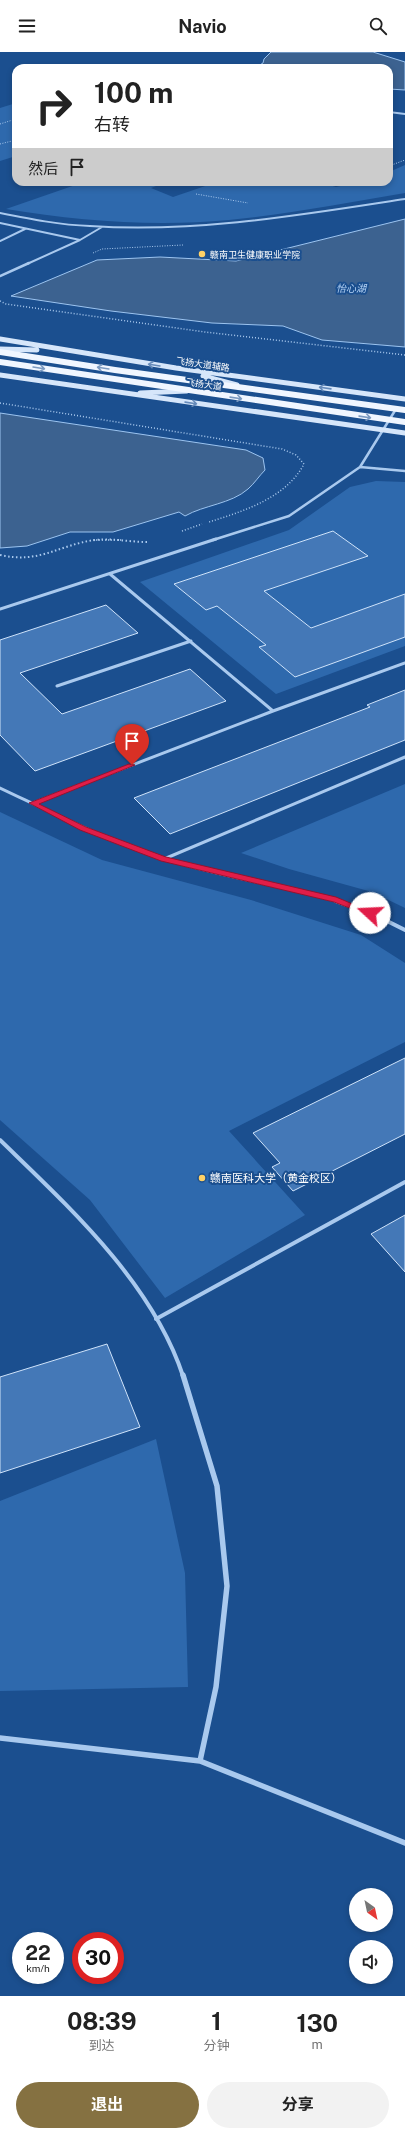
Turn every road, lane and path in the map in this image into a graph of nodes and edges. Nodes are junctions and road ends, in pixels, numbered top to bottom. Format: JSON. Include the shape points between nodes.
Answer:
{"nodes":[{"id":1,"x":393,"y":112,"type":"edge"},
{"id":2,"x":405,"y":114,"type":"edge"},
{"id":3,"x":12,"y":120,"type":"edge"},
{"id":4,"x":0,"y":124,"type":"edge"},
{"id":5,"x":12,"y":141,"type":"edge"},
{"id":6,"x":0,"y":144,"type":"edge"},
{"id":7,"x":405,"y":160,"type":"edge"},
{"id":8,"x":393,"y":164,"type":"edge"},
{"id":9,"x":405,"y":199,"type":"edge"},
{"id":10,"x":0,"y":213,"type":"edge"},
{"id":11,"x":0,"y":223,"type":"edge"},
{"id":12,"x":102,"y":227,"type":"junction"},
{"id":13,"x":26,"y":229,"type":"junction"},
{"id":14,"x":80,"y":240,"type":"junction"},
{"id":15,"x":0,"y":241,"type":"edge"},
{"id":16,"x":187,"y":244,"type":"dead end"},
{"id":17,"x":88,"y":255,"type":"dead end"},
{"id":18,"x":0,"y":276,"type":"edge"},
{"id":19,"x":0,"y":301,"type":"edge"},
{"id":20,"x":0,"y":339,"type":"edge"},
{"id":21,"x":0,"y":350,"type":"edge"},
{"id":22,"x":61,"y":351,"type":"junction"},
{"id":23,"x":405,"y":355,"type":"edge"},
{"id":24,"x":0,"y":362,"type":"edge"},
{"id":25,"x":176,"y":368,"type":"junction"},
{"id":26,"x":0,"y":375,"type":"edge"},
{"id":27,"x":245,"y":388,"type":"junction"},
{"id":28,"x":187,"y":391,"type":"junction"},
{"id":29,"x":117,"y":393,"type":"junction"},
{"id":30,"x":405,"y":399,"type":"edge"},
{"id":31,"x":0,"y":403,"type":"edge"},
{"id":32,"x":396,"y":409,"type":"junction"},
{"id":33,"x":405,"y":410,"type":"edge"},
{"id":34,"x":389,"y":420,"type":"junction"},
{"id":35,"x":405,"y":422,"type":"edge"},
{"id":36,"x":383,"y":430,"type":"junction"},
{"id":37,"x":405,"y":433,"type":"edge"},
{"id":38,"x":360,"y":467,"type":"junction"},
{"id":39,"x":405,"y":472,"type":"edge"},
{"id":40,"x":177,"y":534,"type":"dead end"},
{"id":41,"x":151,"y":542,"type":"dead end"},
{"id":42,"x":0,"y":555,"type":"edge"},
{"id":43,"x":110,"y":574,"type":"junction"},
{"id":44,"x":0,"y":609,"type":"edge"},
{"id":45,"x":190,"y":641,"type":"junction"},
{"id":46,"x":405,"y":663,"type":"edge"},
{"id":47,"x":57,"y":686,"type":"dead end"},
{"id":48,"x":273,"y":711,"type":"junction"},
{"id":49,"x":405,"y":757,"type":"edge"},
{"id":50,"x":0,"y":788,"type":"edge"},
{"id":51,"x":33,"y":803,"type":"junction"},
{"id":52,"x":164,"y":859,"type":"junction"},
{"id":53,"x":405,"y":930,"type":"edge"},
{"id":54,"x":0,"y":1140,"type":"edge"},
{"id":55,"x":405,"y":1182,"type":"edge"},
{"id":56,"x":156,"y":1319,"type":"junction"},
{"id":57,"x":0,"y":1738,"type":"edge"},
{"id":58,"x":200,"y":1761,"type":"junction"},
{"id":59,"x":405,"y":1843,"type":"edge"}],
"edges":[{"from":1,"to":2,"type":"street"},
{"from":3,"to":4,"type":"path"},
{"from":5,"to":6,"type":"path"},
{"from":7,"to":8,"type":"path"},
{"from":9,"to":12,"type":"street","via":[[268,219],[185,226]]},
{"from":10,"to":12,"type":"street","via":[[40,221]]},
{"from":11,"to":13,"type":"street"},
{"from":12,"to":14,"type":"street"},
{"from":13,"to":14,"type":"street"},
{"from":13,"to":15,"type":"street"},
{"from":14,"to":18,"type":"street"},
{"from":16,"to":17,"type":"path","via":[[102,249]]},
{"from":19,"to":23,"type":"path","via":[[6,304],[188,330]]},
{"from":20,"to":22,"type":"street","name":"飞扬大道辅路"},
{"from":21,"to":22,"type":"street"},
{"from":27,"to":21,"type":"main road","name":"飞扬大道","one_way":true,"via":[[115,370]]},
{"from":25,"to":22,"type":"street","name":"飞扬大道辅路","one_way":true},
{"from":24,"to":28,"type":"main road","name":"飞扬大道","one_way":true},
{"from":25,"to":27,"type":"street"},
{"from":30,"to":25,"type":"street","name":"飞扬大道辅路","one_way":true},
{"from":26,"to":29,"type":"street"},
{"from":27,"to":32,"type":"main road","name":"飞扬大道"},
{"from":28,"to":29,"type":"street"},
{"from":28,"to":34,"type":"main road","name":"飞扬大道","one_way":true},
{"from":29,"to":36,"type":"street","one_way":true},
{"from":31,"to":40,"type":"path","via":[[288,450],[299,456],[304,464],[302,472],[261,502]]},
{"from":32,"to":33,"type":"main road","name":"飞扬大道"},
{"from":32,"to":34,"type":"street"},
{"from":34,"to":35,"type":"main road","name":"飞扬大道"},
{"from":34,"to":36,"type":"street"},
{"from":36,"to":37,"type":"street"},
{"from":36,"to":38,"type":"street"},
{"from":38,"to":39,"type":"street"},
{"from":38,"to":43,"type":"street","via":[[289,516]]},
{"from":41,"to":42,"type":"path","via":[[94,540],[31,559],[12,559]]},
{"from":43,"to":44,"type":"street"},
{"from":43,"to":45,"type":"street"},
{"from":45,"to":47,"type":"street"},
{"from":45,"to":48,"type":"street"},
{"from":46,"to":48,"type":"street"},
{"from":48,"to":51,"type":"street"},
{"from":49,"to":52,"type":"street"},
{"from":50,"to":51,"type":"street"},
{"from":51,"to":52,"type":"street","via":[[83,828]]},
{"from":52,"to":53,"type":"street","via":[[336,900],[382,917]]},
{"from":54,"to":56,"type":"street","via":[[58,1196],[124,1270]]},
{"from":55,"to":56,"type":"street"},
{"from":56,"to":58,"type":"street","via":[[178,1361],[217,1486],[227,1586],[216,1687]]},
{"from":57,"to":58,"type":"street"},
{"from":58,"to":59,"type":"street"}]}
